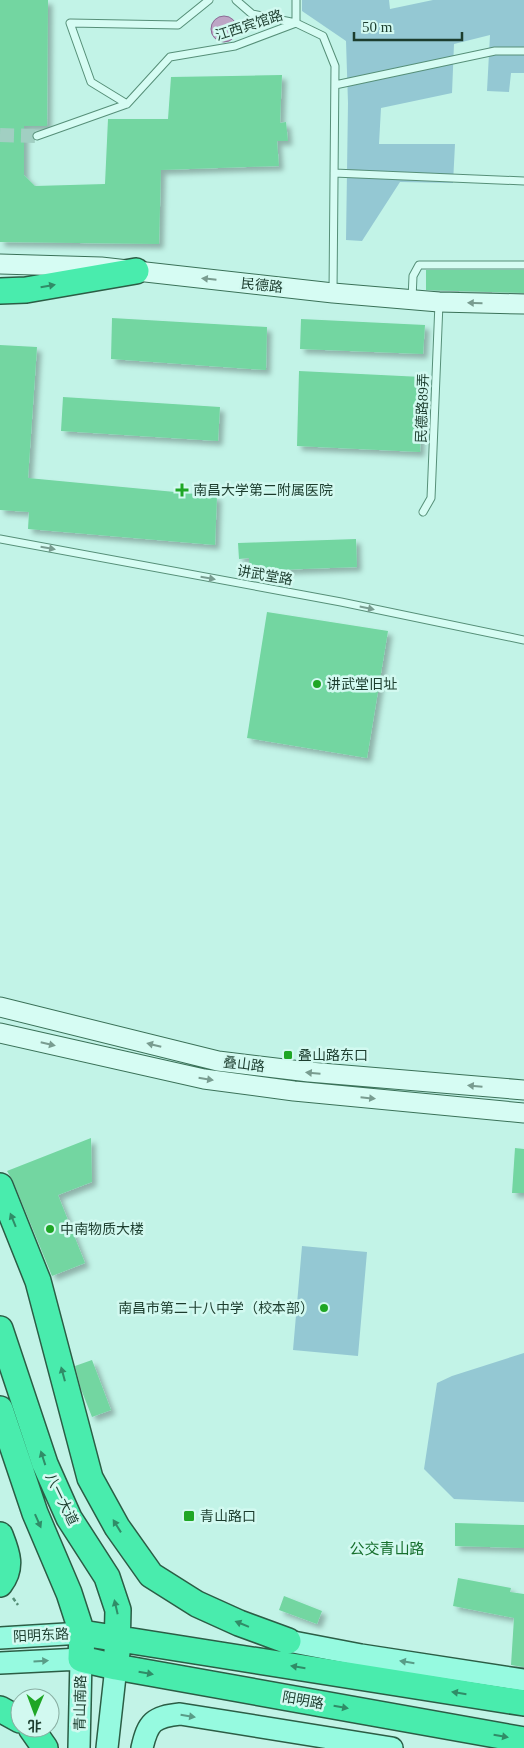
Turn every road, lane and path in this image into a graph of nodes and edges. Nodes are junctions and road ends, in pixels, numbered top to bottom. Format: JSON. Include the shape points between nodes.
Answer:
{"nodes":[{"id":1,"x":209,"y":0,"type":"edge"},
{"id":2,"x":236,"y":0,"type":"edge"},
{"id":3,"x":296,"y":0,"type":"edge"},
{"id":4,"x":296,"y":23,"type":"junction"},
{"id":5,"x":524,"y":51,"type":"edge"},
{"id":6,"x":335,"y":86,"type":"junction"},
{"id":7,"x":127,"y":104,"type":"junction"},
{"id":8,"x":37,"y":136,"type":"tunnel mouth"},
{"id":9,"x":334,"y":173,"type":"junction"},
{"id":10,"x":524,"y":180,"type":"edge"},
{"id":11,"x":0,"y":256,"type":"edge"},
{"id":12,"x":0,"y":264,"type":"edge"},
{"id":13,"x":524,"y":264,"type":"edge"},
{"id":14,"x":42,"y":265,"type":"junction"},
{"id":15,"x":136,"y":270,"type":"junction"},
{"id":16,"x":0,"y":290,"type":"edge"},
{"id":17,"x":333,"y":293,"type":"junction"},
{"id":18,"x":412,"y":300,"type":"junction"},
{"id":19,"x":439,"y":302,"type":"junction"},
{"id":20,"x":524,"y":304,"type":"edge"},
{"id":21,"x":422,"y":512,"type":"dead end"},
{"id":22,"x":0,"y":539,"type":"edge"},
{"id":23,"x":524,"y":640,"type":"edge"},
{"id":24,"x":0,"y":1007,"type":"edge"},
{"id":25,"x":0,"y":1033,"type":"edge"},
{"id":26,"x":524,"y":1090,"type":"edge"},
{"id":27,"x":524,"y":1113,"type":"edge"},
{"id":28,"x":0,"y":1186,"type":"edge"},
{"id":29,"x":0,"y":1329,"type":"edge"},
{"id":30,"x":0,"y":1409,"type":"edge"},
{"id":31,"x":0,"y":1535,"type":"edge"},
{"id":32,"x":0,"y":1584,"type":"edge"},
{"id":33,"x":82,"y":1632,"type":"junction"},
{"id":34,"x":118,"y":1637,"type":"junction"},
{"id":35,"x":0,"y":1638,"type":"edge"},
{"id":36,"x":288,"y":1641,"type":"joint"},
{"id":37,"x":82,"y":1659,"type":"junction"},
{"id":38,"x":0,"y":1663,"type":"edge"},
{"id":39,"x":116,"y":1667,"type":"junction"},
{"id":40,"x":524,"y":1680,"type":"edge"},
{"id":41,"x":524,"y":1703,"type":"edge"},
{"id":42,"x":524,"y":1740,"type":"edge"},
{"id":43,"x":79,"y":1748,"type":"edge"},
{"id":44,"x":107,"y":1748,"type":"edge"},
{"id":45,"x":142,"y":1748,"type":"edge"},
{"id":46,"x":392,"y":1748,"type":"edge"}],
"edges":[{"from":1,"to":7,"type":"lane","via":[[178,25],[70,23],[91,82]]},
{"from":2,"to":4,"type":"lane","via":[[252,14]]},
{"from":3,"to":4,"type":"lane"},
{"from":4,"to":6,"type":"lane","name":"江西宾馆路","via":[[323,36],[335,66]]},
{"from":4,"to":7,"type":"lane","name":"江西宾馆路","via":[[235,46],[170,57]]},
{"from":5,"to":6,"type":"lane","via":[[496,51]]},
{"from":6,"to":9,"type":"lane","name":"江西宾馆路"},
{"from":7,"to":8,"type":"lane","name":"江西宾馆路"},
{"from":9,"to":10,"type":"lane"},
{"from":9,"to":17,"type":"lane","name":"江西宾馆路"},
{"from":11,"to":14,"type":"main road"},
{"from":12,"to":14,"type":"main road","name":"民德路"},
{"from":13,"to":18,"type":"lane","via":[[419,265],[413,276]]},
{"from":14,"to":15,"type":"main road","name":"民德路"},
{"from":16,"to":15,"type":"highway","one_way":true,"via":[[26,290]]},
{"from":17,"to":15,"type":"main road","name":"民德路","one_way":true},
{"from":17,"to":18,"type":"main road","name":"民德路"},
{"from":18,"to":19,"type":"main road","name":"民德路"},
{"from":20,"to":19,"type":"main road","name":"民德路","one_way":true},
{"from":19,"to":21,"type":"lane","name":"民德路89弄","via":[[431,498]]},
{"from":22,"to":23,"type":"lane","name":"讲武堂路","one_way":true,"via":[[341,602]]},
{"from":26,"to":24,"type":"main road","name":"叠山路","one_way":true,"via":[[218,1061]]},
{"from":25,"to":27,"type":"main road","name":"叠山路","one_way":true,"via":[[204,1079]]},
{"from":36,"to":28,"type":"highway","one_way":true,"via":[[197,1604],[151,1575],[117,1527],[90,1478],[38,1281]]},
{"from":34,"to":29,"type":"highway","name":"八一大道","one_way":true,"via":[[118,1610],[106,1577],[69,1518],[45,1464]]},
{"from":30,"to":33,"type":"highway","name":"八一大道","one_way":true,"via":[[35,1513]]},
{"from":31,"to":32,"type":"highway","via":[[8,1571]]},
{"from":33,"to":34,"type":"highway"},
{"from":33,"to":35,"type":"main road","name":"阳明东路"},
{"from":33,"to":37,"type":"highway","name":"八一大道"},
{"from":34,"to":39,"type":"highway","name":"八一大道"},
{"from":41,"to":34,"type":"highway","one_way":true},
{"from":40,"to":36,"type":"main road","one_way":true},
{"from":38,"to":37,"type":"main road","name":"阳明东路","one_way":true},
{"from":37,"to":39,"type":"highway","name":"阳明路"},
{"from":37,"to":43,"type":"main road","name":"青山南路"},
{"from":39,"to":42,"type":"highway","name":"阳明路","one_way":true},
{"from":39,"to":44,"type":"main road"},
{"from":45,"to":46,"type":"main road","one_way":true,"via":[[148,1727],[154,1720],[180,1714]]}]}
